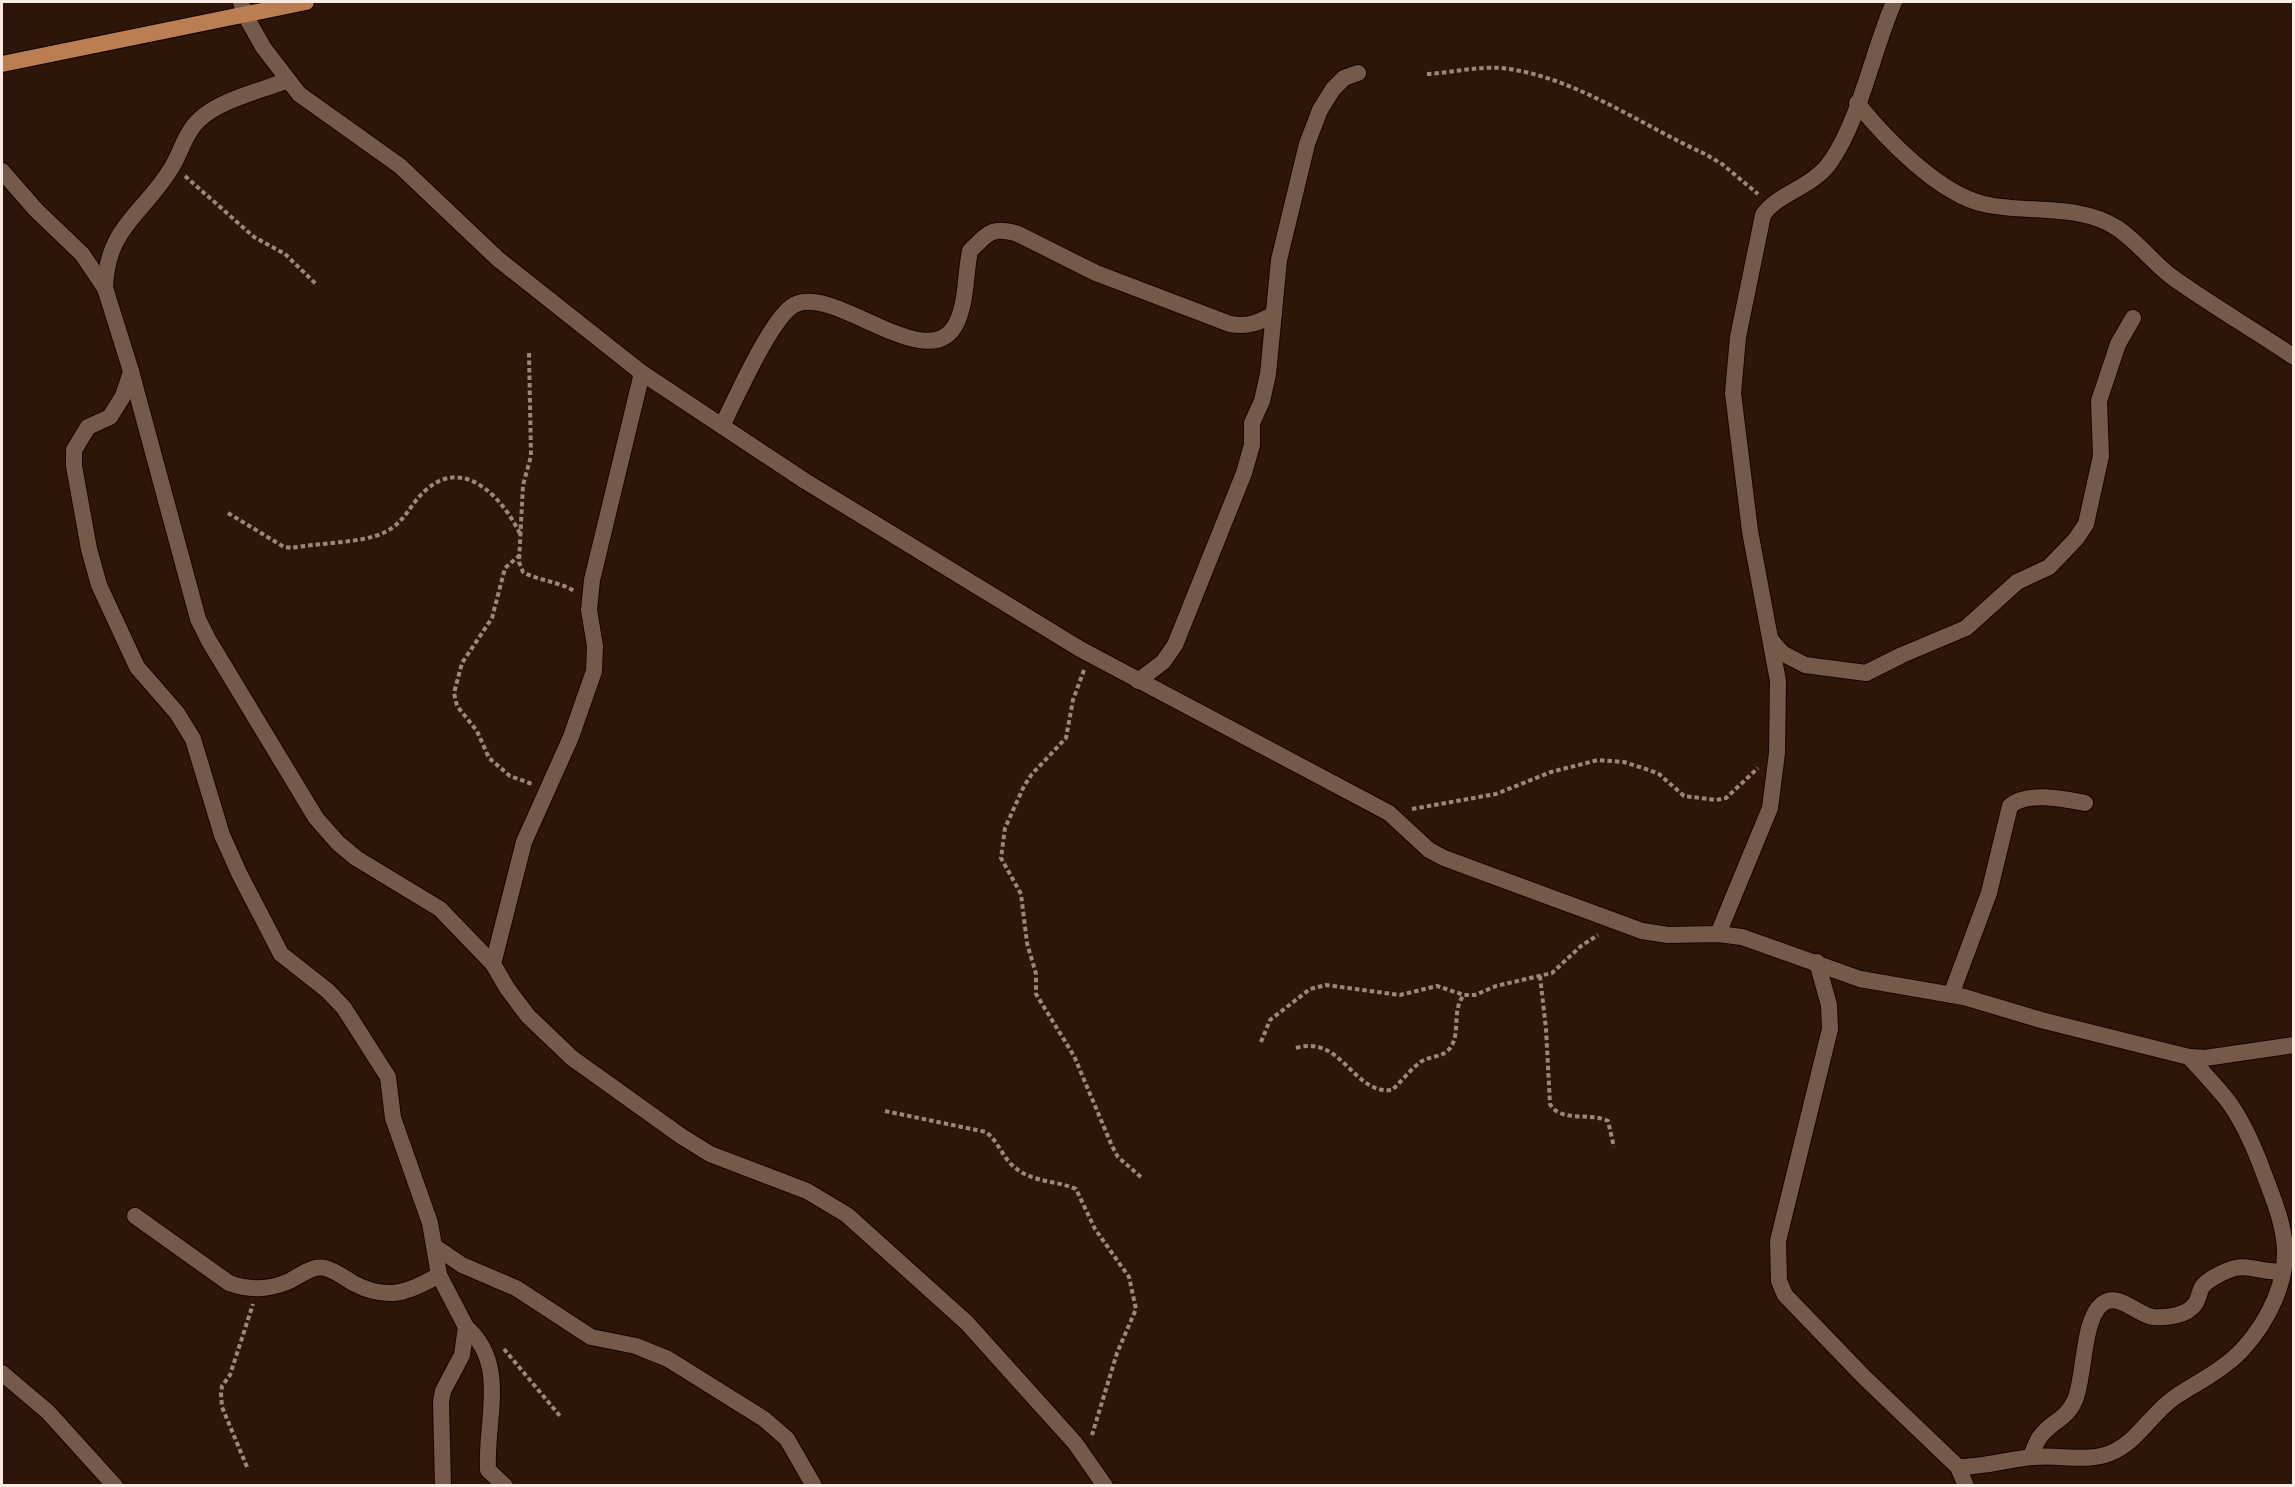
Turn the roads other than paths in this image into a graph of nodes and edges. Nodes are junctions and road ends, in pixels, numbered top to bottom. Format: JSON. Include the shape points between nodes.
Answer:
{"nodes":[{"id":1,"x":306,"y":2,"type":"edge"},
{"id":2,"x":1894,"y":2,"type":"edge"},
{"id":3,"x":242,"y":7,"type":"edge"},
{"id":4,"x":2,"y":64,"type":"edge"},
{"id":5,"x":1358,"y":73,"type":"dead end"},
{"id":6,"x":288,"y":80,"type":"junction"},
{"id":7,"x":1857,"y":103,"type":"junction"},
{"id":8,"x":2,"y":171,"type":"edge"},
{"id":9,"x":105,"y":288,"type":"junction"},
{"id":10,"x":1274,"y":314,"type":"junction"},
{"id":11,"x":2133,"y":318,"type":"dead end"},
{"id":12,"x":2294,"y":357,"type":"edge"},
{"id":13,"x":131,"y":371,"type":"junction"},
{"id":14,"x":642,"y":373,"type":"junction"},
{"id":15,"x":722,"y":426,"type":"junction"},
{"id":16,"x":1771,"y":640,"type":"junction"},
{"id":17,"x":1138,"y":681,"type":"junction"},
{"id":18,"x":2085,"y":802,"type":"dead end"},
{"id":19,"x":1718,"y":934,"type":"junction"},
{"id":20,"x":1817,"y":962,"type":"junction"},
{"id":21,"x":493,"y":964,"type":"junction"},
{"id":22,"x":1951,"y":995,"type":"junction"},
{"id":23,"x":2294,"y":1045,"type":"edge"},
{"id":24,"x":2189,"y":1057,"type":"junction"},
{"id":25,"x":135,"y":1216,"type":"dead end"},
{"id":26,"x":2289,"y":1245,"type":"edge"},
{"id":27,"x":434,"y":1246,"type":"junction"},
{"id":28,"x":2283,"y":1271,"type":"junction"},
{"id":29,"x":439,"y":1275,"type":"junction"},
{"id":30,"x":471,"y":1332,"type":"junction"},
{"id":31,"x":2,"y":1373,"type":"edge"},
{"id":32,"x":2031,"y":1457,"type":"junction"},
{"id":33,"x":1958,"y":1467,"type":"junction"},
{"id":34,"x":115,"y":1485,"type":"edge"},
{"id":35,"x":443,"y":1485,"type":"edge"},
{"id":36,"x":506,"y":1485,"type":"edge"},
{"id":37,"x":814,"y":1485,"type":"edge"},
{"id":38,"x":1105,"y":1485,"type":"edge"},
{"id":39,"x":1966,"y":1485,"type":"edge"}],
"edges":[{"from":1,"to":3,"type":"main road"},
{"from":2,"to":7,"type":"street"},
{"from":3,"to":4,"type":"main road"},
{"from":3,"to":6,"type":"street","via":[[263,47]]},
{"from":5,"to":10,"type":"street","via":[[1344,78],[1333,89],[1311,129],[1279,260]]},
{"from":6,"to":9,"type":"street","via":[[200,119],[173,166],[113,245],[106,264]]},
{"from":6,"to":14,"type":"street","via":[[300,94],[400,166],[498,259]]},
{"from":7,"to":12,"type":"street","via":[[1876,127],[1939,182],[1959,194],[1982,204],[2084,216],[2117,228],[2169,275]]},
{"from":7,"to":16,"type":"street","via":[[1832,161],[1795,193],[1769,206],[1750,270],[1734,364],[1732,393],[1749,520]]},
{"from":8,"to":9,"type":"street","via":[[82,254]]},
{"from":9,"to":13,"type":"street"},
{"from":10,"to":15,"type":"street","via":[[1256,324],[1230,324],[1096,273],[1018,234],[992,231],[970,251],[964,301],[956,324],[945,336],[928,340],[907,337],[870,325],[828,303],[813,300],[795,304],[769,336]]},
{"from":10,"to":17,"type":"street","via":[[1268,374],[1252,423],[1252,445],[1244,473],[1175,645],[1163,662]]},
{"from":11,"to":16,"type":"street","via":[[2118,344],[2098,401],[2101,456],[2086,524],[2049,567],[2017,582],[1966,628],[1866,674],[1805,665],[1782,653]]},
{"from":13,"to":21,"type":"street","via":[[198,619],[316,818],[356,858],[440,909]]},
{"from":13,"to":27,"type":"street","via":[[117,408],[110,417],[88,428],[74,450],[89,549],[99,585],[137,668],[177,713],[193,739],[222,835],[281,954],[344,1008],[388,1077],[393,1118],[423,1200]]},
{"from":14,"to":15,"type":"street"},
{"from":14,"to":21,"type":"street","via":[[592,580],[589,610],[595,646],[594,671],[577,721],[524,842]]},
{"from":15,"to":17,"type":"street","via":[[805,481]]},
{"from":16,"to":19,"type":"street","via":[[1778,681],[1777,753],[1767,816]]},
{"from":17,"to":19,"type":"street","via":[[1389,813],[1429,850],[1444,858],[1621,925],[1668,935]]},
{"from":18,"to":22,"type":"street","via":[[2028,798],[2017,799],[2010,806],[1989,893]]},
{"from":19,"to":20,"type":"street","via":[[1757,941]]},
{"from":20,"to":22,"type":"street","via":[[1860,979]]},
{"from":20,"to":33,"type":"street","via":[[1829,1005],[1830,1029],[1778,1241],[1779,1281],[1785,1295]]},
{"from":21,"to":38,"type":"street","via":[[519,1006],[572,1058],[681,1137],[710,1154],[807,1191],[847,1215],[967,1323]]},
{"from":22,"to":24,"type":"street"},
{"from":23,"to":24,"type":"street"},
{"from":24,"to":26,"type":"street","via":[[2228,1102],[2244,1128]]},
{"from":25,"to":29,"type":"street","via":[[229,1283],[243,1288],[286,1282],[312,1269],[325,1268],[381,1293],[413,1290]]},
{"from":26,"to":28,"type":"street"},
{"from":27,"to":29,"type":"street"},
{"from":27,"to":37,"type":"street","via":[[462,1265],[516,1288],[591,1337],[636,1346],[668,1359],[764,1419],[787,1439]]},
{"from":28,"to":32,"type":"street","via":[[2266,1319],[2246,1345],[2222,1368],[2155,1412],[2129,1442],[2114,1452],[2087,1458]]},
{"from":28,"to":32,"type":"street","via":[[2264,1272],[2241,1266],[2230,1269],[2202,1287],[2195,1305],[2178,1315],[2153,1317],[2119,1301],[2103,1304],[2090,1328],[2075,1400],[2066,1415],[2037,1440]]},
{"from":29,"to":30,"type":"street"},
{"from":30,"to":35,"type":"street","via":[[443,1391]]},
{"from":30,"to":36,"type":"street","via":[[484,1346],[492,1372],[488,1470]]},
{"from":31,"to":34,"type":"street","via":[[48,1412]]},
{"from":32,"to":33,"type":"street"},
{"from":33,"to":39,"type":"street"}]}
